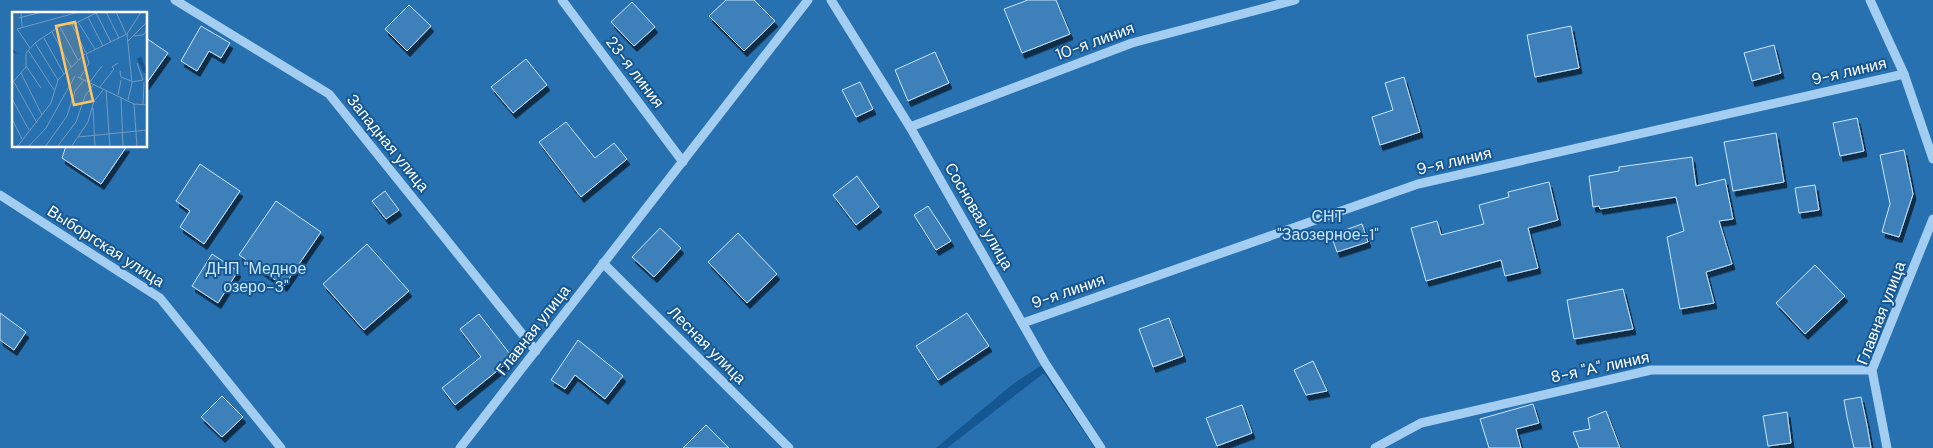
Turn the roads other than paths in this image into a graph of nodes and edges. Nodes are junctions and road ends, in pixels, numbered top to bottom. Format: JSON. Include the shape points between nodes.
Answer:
{"nodes":[{"id":1,"x":175,"y":0,"type":"edge"},
{"id":2,"x":562,"y":0,"type":"edge"},
{"id":3,"x":808,"y":0,"type":"edge"},
{"id":4,"x":830,"y":0,"type":"edge"},
{"id":5,"x":1296,"y":0,"type":"edge"},
{"id":6,"x":1870,"y":0,"type":"edge"},
{"id":7,"x":1904,"y":74,"type":"junction"},
{"id":8,"x":910,"y":127,"type":"junction"},
{"id":9,"x":1933,"y":159,"type":"edge"},
{"id":10,"x":683,"y":162,"type":"junction"},
{"id":11,"x":0,"y":195,"type":"edge"},
{"id":12,"x":1933,"y":220,"type":"edge"},
{"id":13,"x":603,"y":264,"type":"junction"},
{"id":14,"x":1023,"y":323,"type":"junction"},
{"id":15,"x":536,"y":352,"type":"junction"},
{"id":16,"x":1872,"y":370,"type":"junction"},
{"id":17,"x":281,"y":448,"type":"edge"},
{"id":18,"x":460,"y":448,"type":"edge"},
{"id":19,"x":789,"y":448,"type":"edge"},
{"id":20,"x":1101,"y":448,"type":"edge"},
{"id":21,"x":1375,"y":448,"type":"edge"},
{"id":22,"x":1887,"y":448,"type":"edge"}],
"edges":[{"from":1,"to":15,"type":"street","name":"Западная улица","via":[[329,94]]},
{"from":2,"to":10,"type":"street","name":"23-я линия"},
{"from":3,"to":10,"type":"street","name":"Главная улица"},
{"from":4,"to":8,"type":"street","name":"Сосновая улица"},
{"from":5,"to":8,"type":"street","name":"10-я линия","via":[[1132,42]]},
{"from":6,"to":7,"type":"street"},
{"from":7,"to":9,"type":"street"},
{"from":7,"to":14,"type":"street","name":"9-я линия","via":[[1418,184]]},
{"from":8,"to":14,"type":"street","name":"Сосновая улица"},
{"from":10,"to":13,"type":"street","name":"Главная улица"},
{"from":11,"to":17,"type":"street","name":"Выборгская улица","via":[[160,298]]},
{"from":12,"to":16,"type":"street","name":"Главная улица"},
{"from":13,"to":15,"type":"street","name":"Главная улица"},
{"from":13,"to":19,"type":"street","name":"Лесная улица"},
{"from":14,"to":20,"type":"street","name":"Сосновая улица","via":[[1045,363]]},
{"from":15,"to":18,"type":"street","name":"Главная улица"},
{"from":16,"to":21,"type":"street","name":"8-я \"А\" линия","via":[[1651,370],[1421,422]]},
{"from":16,"to":22,"type":"street","name":"Главная улица"}]}
